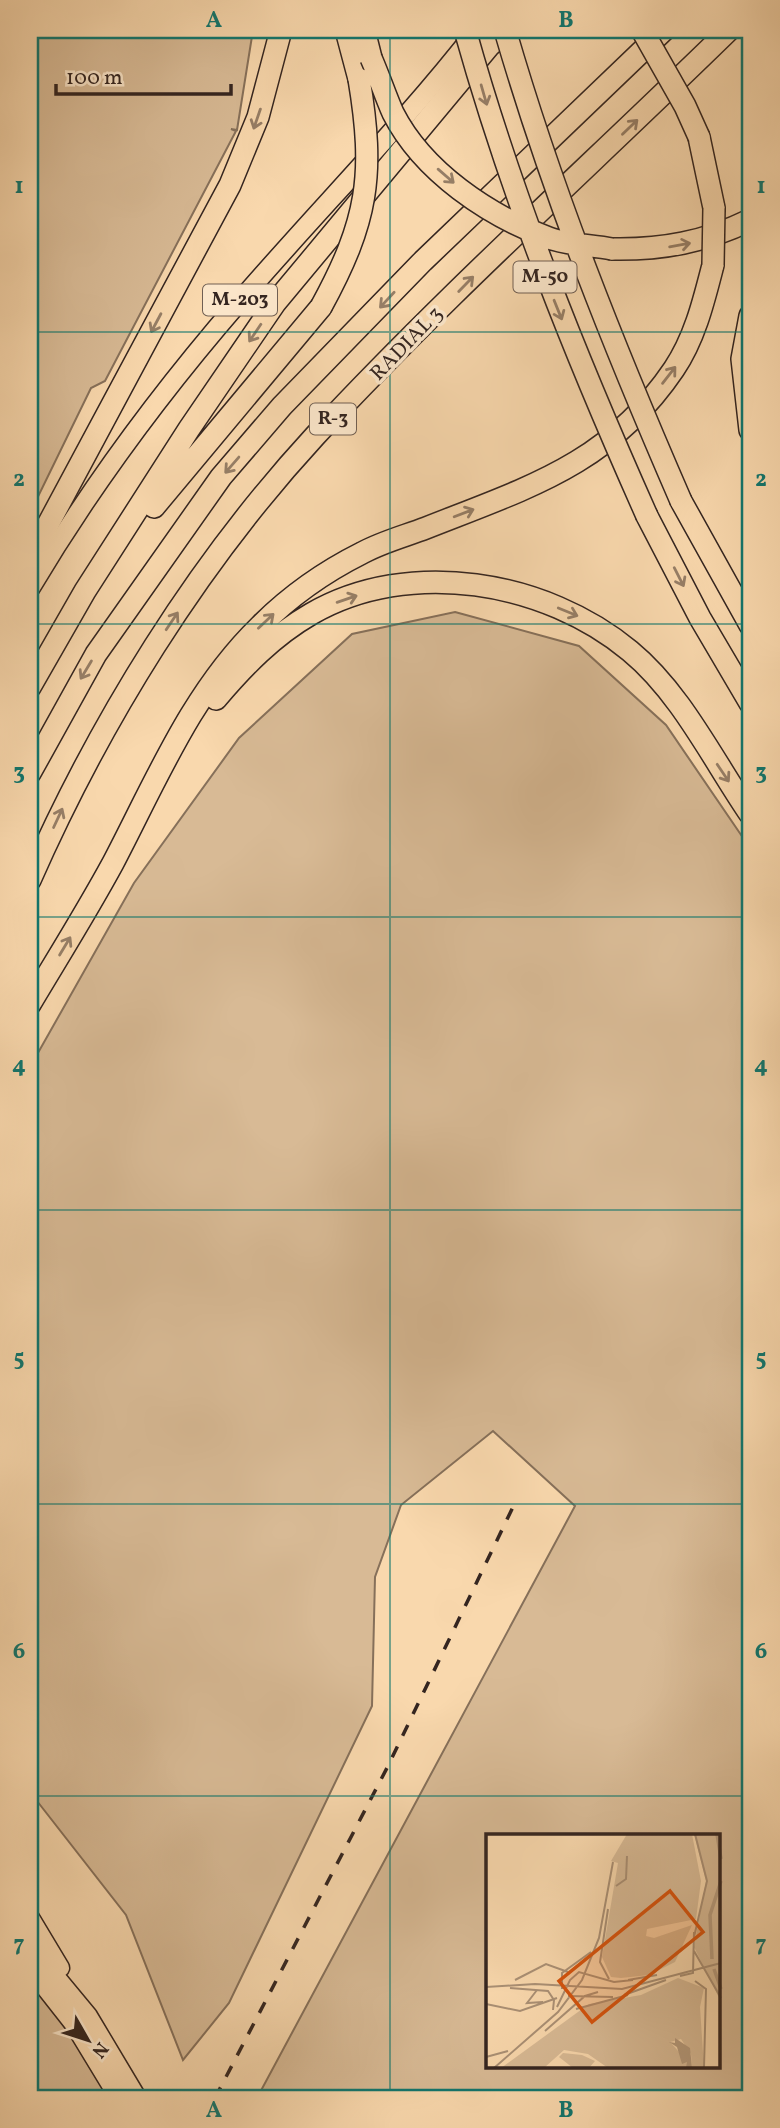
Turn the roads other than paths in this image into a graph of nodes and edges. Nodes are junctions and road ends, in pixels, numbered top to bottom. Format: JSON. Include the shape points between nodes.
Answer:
{"nodes":[{"id":1,"x":281,"y":30,"type":"edge"},
{"id":2,"x":346,"y":30,"type":"edge"},
{"id":3,"x":364,"y":30,"type":"edge"},
{"id":4,"x":465,"y":30,"type":"edge"},
{"id":5,"x":477,"y":30,"type":"edge"},
{"id":6,"x":506,"y":30,"type":"edge"},
{"id":7,"x":642,"y":30,"type":"edge"},
{"id":8,"x":664,"y":30,"type":"edge"},
{"id":9,"x":729,"y":30,"type":"edge"},
{"id":10,"x":750,"y":220,"type":"edge"},
{"id":11,"x":750,"y":316,"type":"edge"},
{"id":12,"x":750,"y":430,"type":"edge"},
{"id":13,"x":30,"y":558,"type":"edge"},
{"id":14,"x":30,"y":589,"type":"edge"},
{"id":15,"x":750,"y":625,"type":"edge"},
{"id":16,"x":30,"y":687,"type":"edge"},
{"id":17,"x":30,"y":700,"type":"edge"},
{"id":18,"x":750,"y":703,"type":"edge"},
{"id":19,"x":30,"y":773,"type":"edge"},
{"id":20,"x":750,"y":814,"type":"edge"},
{"id":21,"x":112,"y":863,"type":"junction"},
{"id":22,"x":30,"y":880,"type":"edge"},
{"id":23,"x":30,"y":1004,"type":"edge"},
{"id":24,"x":30,"y":1918,"type":"edge"},
{"id":25,"x":30,"y":1946,"type":"edge"},
{"id":26,"x":30,"y":1968,"type":"edge"},
{"id":27,"x":88,"y":2016,"type":"junction"},
{"id":28,"x":119,"y":2098,"type":"edge"},
{"id":29,"x":137,"y":2098,"type":"edge"}],
"edges":[{"from":1,"to":13,"type":"highway","one_way":true,"via":[[258,117],[230,185]]},
{"from":2,"to":17,"type":"highway","bridge":true,"via":[[367,128],[368,167],[348,257],[321,307],[164,492],[93,595]]},
{"from":3,"to":10,"type":"highway","one_way":true,"bridge":true,"via":[[394,114],[422,154],[456,185],[509,220],[552,239],[612,249],[679,246]]},
{"from":4,"to":18,"type":"highway","number":"M-50","one_way":true,"bridge":true,"via":[[541,268],[593,396],[647,516]]},
{"from":5,"to":14,"type":"main road","number":"M-203","via":[[237,303],[149,411],[103,473]]},
{"from":6,"to":15,"type":"highway","number":"M-50","bridge":true,"via":[[530,115],[586,275],[681,501]]},
{"from":6,"to":16,"type":"highway","one_way":true,"via":[[275,303],[115,545]]},
{"from":21,"to":7,"type":"highway","one_way":true,"bridge":true,"via":[[178,736],[258,627],[323,575],[365,551],[567,470],[626,426],[675,368],[699,318],[713,265],[714,208],[699,137]]},
{"from":8,"to":19,"type":"highway","number":"R-3","one_way":true,"via":[[424,261],[221,477],[96,654]]},
{"from":22,"to":9,"type":"highway","name":"RADIAL 3","number":"R-3","one_way":true,"via":[[58,815],[137,674],[255,509],[315,437],[538,209]]},
{"from":11,"to":12,"type":"highway","via":[[742,359]]},
{"from":21,"to":20,"type":"highway","one_way":true,"via":[[199,720],[247,663],[314,612],[411,583],[498,588],[581,617],[607,634],[632,652],[665,688]]},
{"from":23,"to":21,"type":"highway","one_way":true},
{"from":24,"to":27,"type":"main road"},
{"from":25,"to":27,"type":"main road"},
{"from":26,"to":28,"type":"main road","via":[[74,2024]]},
{"from":27,"to":29,"type":"main road"}]}
